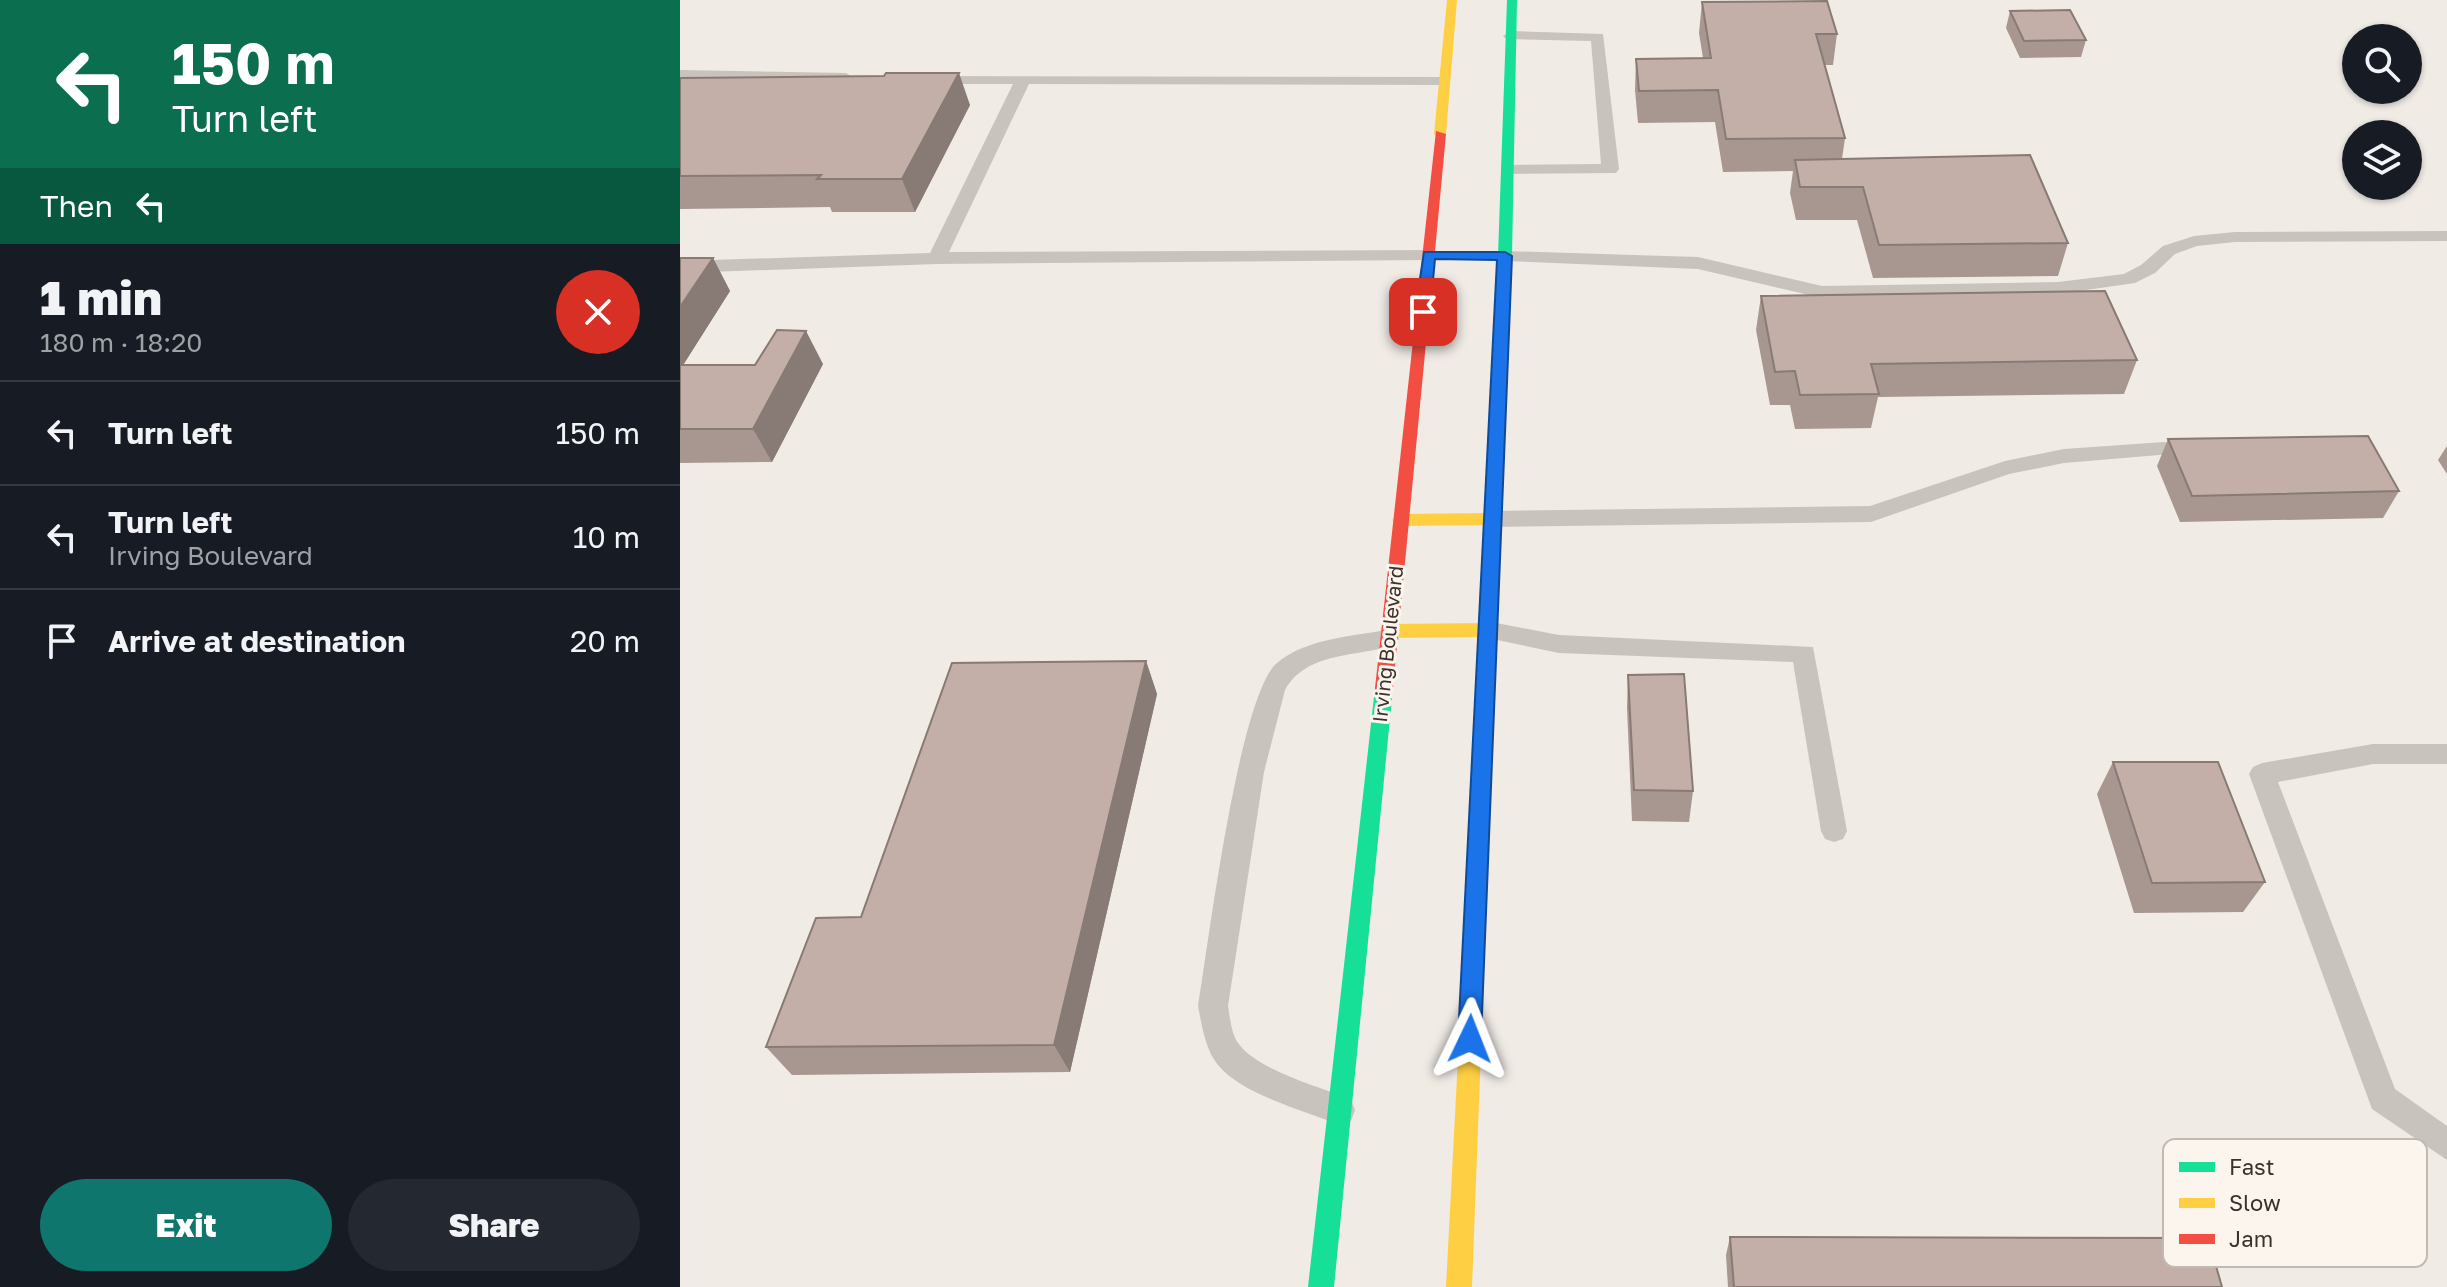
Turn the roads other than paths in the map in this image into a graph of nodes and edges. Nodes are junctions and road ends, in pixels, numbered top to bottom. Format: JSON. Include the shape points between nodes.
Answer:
{"nodes":[{"id":1,"x":1452,"y":0,"type":"edge"},
{"id":2,"x":1512,"y":0,"type":"edge"},
{"id":3,"x":1511,"y":36,"type":"junction"},
{"id":4,"x":680,"y":75,"type":"edge"},
{"id":5,"x":867,"y":78,"type":"edge"},
{"id":6,"x":913,"y":79,"type":"edge"},
{"id":7,"x":1444,"y":80,"type":"junction"},
{"id":8,"x":1022,"y":81,"type":"junction"},
{"id":9,"x":1507,"y":170,"type":"junction"},
{"id":10,"x":2447,"y":236,"type":"edge"},
{"id":11,"x":1429,"y":255,"type":"junction"},
{"id":12,"x":1505,"y":256,"type":"junction"},
{"id":13,"x":937,"y":258,"type":"junction"},
{"id":14,"x":680,"y":267,"type":"edge"},
{"id":15,"x":2164,"y":449,"type":"dead end"},
{"id":16,"x":1491,"y":519,"type":"junction"},
{"id":17,"x":1400,"y":520,"type":"junction"},
{"id":18,"x":1486,"y":630,"type":"junction"},
{"id":19,"x":1388,"y":635,"type":"junction"},
{"id":20,"x":2447,"y":754,"type":"edge"},
{"id":21,"x":1834,"y":831,"type":"dead end"},
{"id":22,"x":1340,"y":1110,"type":"junction"},
{"id":23,"x":2447,"y":1145,"type":"edge"},
{"id":24,"x":1321,"y":1287,"type":"edge"},
{"id":25,"x":1459,"y":1287,"type":"edge"}],
"edges":[{"from":1,"to":7,"type":"main road","name":"Irving Boulevard"},
{"from":2,"to":3,"type":"main road"},
{"from":3,"to":9,"type":"main road"},
{"from":3,"to":9,"type":"lane","via":[[1598,37],[1610,169]]},
{"from":4,"to":5,"type":"lane"},
{"from":6,"to":8,"type":"lane"},
{"from":7,"to":8,"type":"lane"},
{"from":7,"to":11,"type":"main road","name":"Irving Boulevard"},
{"from":8,"to":13,"type":"lane"},
{"from":9,"to":12,"type":"main road"},
{"from":10,"to":12,"type":"lane","via":[[2194,241],[2169,250],[2128,279],[2058,288],[1822,292],[1698,263]]},
{"from":11,"to":12,"type":"main road"},
{"from":11,"to":13,"type":"lane"},
{"from":11,"to":17,"type":"main road","name":"Irving Boulevard"},
{"from":12,"to":16,"type":"main road"},
{"from":13,"to":14,"type":"lane"},
{"from":15,"to":16,"type":"lane","via":[[2064,456],[2005,468],[1871,514]]},
{"from":16,"to":17,"type":"main road"},
{"from":16,"to":18,"type":"main road"},
{"from":17,"to":19,"type":"main road","name":"Irving Boulevard"},
{"from":18,"to":19,"type":"main road"},
{"from":18,"to":21,"type":"lane","via":[[1559,644],[1804,653]]},
{"from":18,"to":25,"type":"main road"},
{"from":19,"to":22,"type":"main road","name":"Irving Boulevard"},
{"from":19,"to":22,"type":"lane","via":[[1318,652],[1280,672],[1260,720],[1213,1006],[1218,1035],[1229,1056]]},
{"from":20,"to":23,"type":"lane","via":[[2373,754],[2262,774],[2383,1099]]},
{"from":22,"to":24,"type":"main road","name":"Irving Boulevard"}]}
